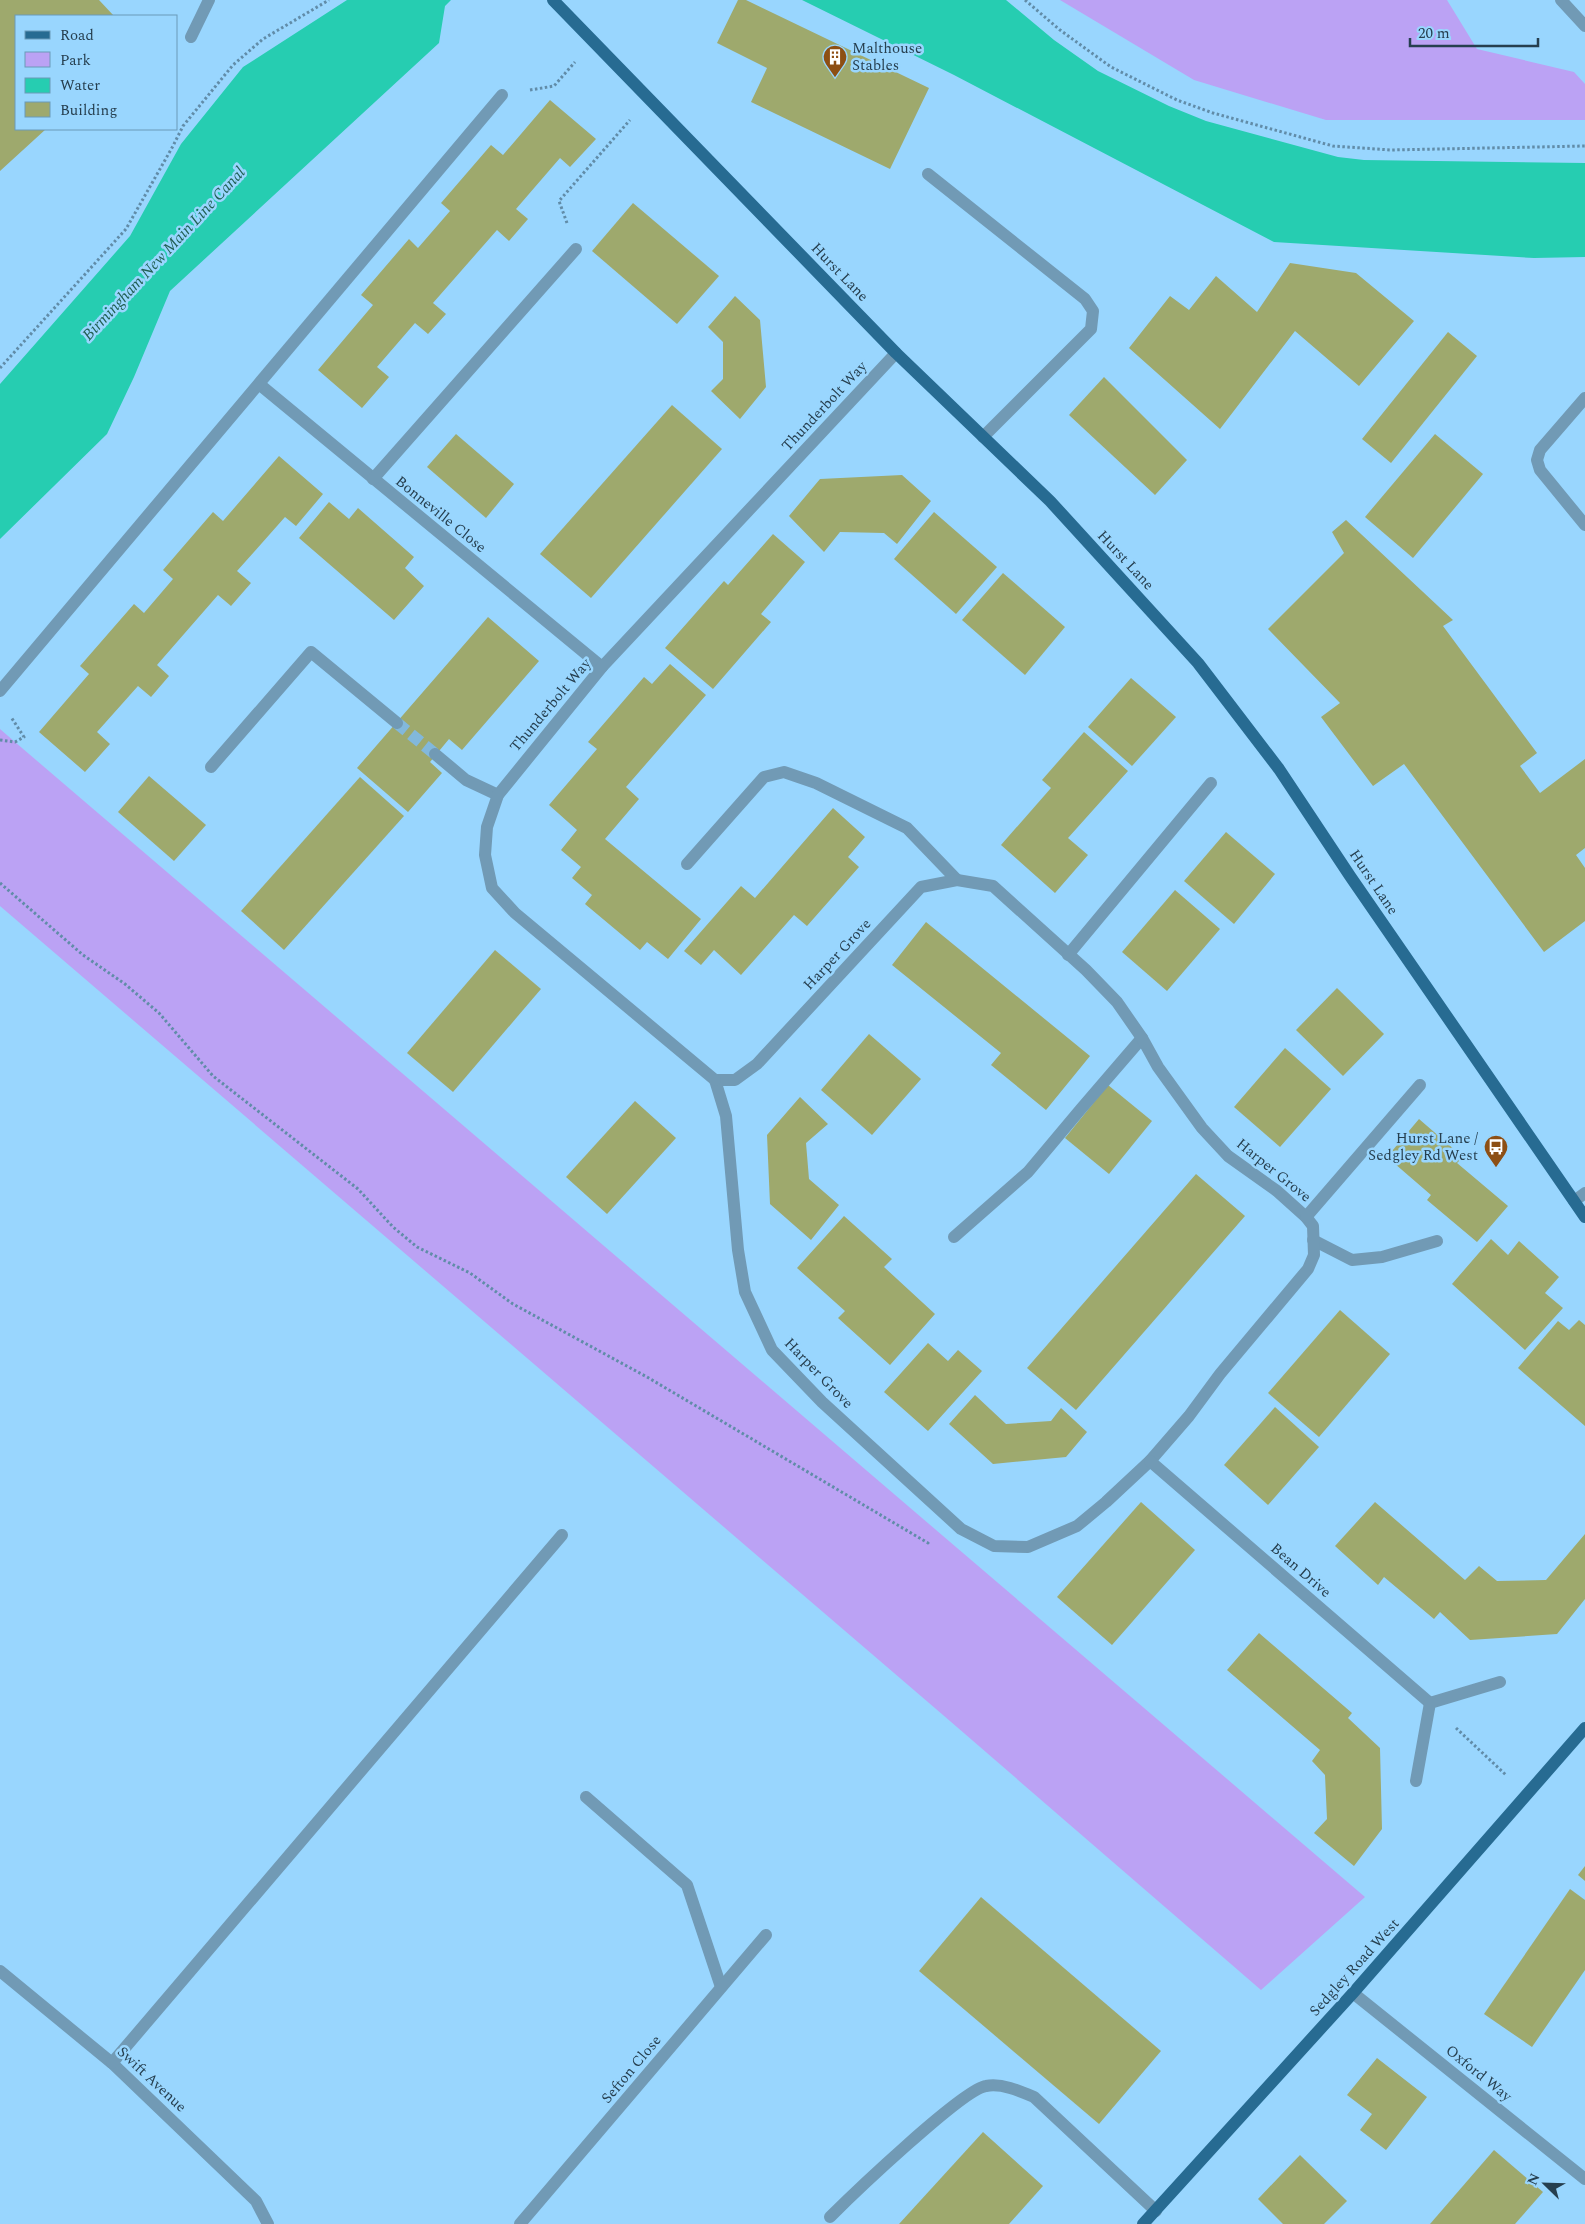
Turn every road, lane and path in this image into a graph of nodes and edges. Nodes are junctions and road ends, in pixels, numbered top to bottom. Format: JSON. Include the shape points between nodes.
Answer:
{"nodes":[{"id":1,"x":209,"y":0,"type":"edge"},
{"id":2,"x":329,"y":0,"type":"edge"},
{"id":3,"x":553,"y":0,"type":"edge"},
{"id":4,"x":1025,"y":0,"type":"edge"},
{"id":5,"x":1561,"y":0,"type":"edge"},
{"id":6,"x":1585,"y":26,"type":"edge"},
{"id":7,"x":191,"y":37,"type":"dead end"},
{"id":8,"x":594,"y":42,"type":"junction"},
{"id":9,"x":502,"y":95,"type":"joint"},
{"id":10,"x":650,"y":100,"type":"junction"},
{"id":11,"x":1585,"y":146,"type":"edge"},
{"id":12,"x":928,"y":174,"type":"dead end"},
{"id":13,"x":576,"y":249,"type":"joint"},
{"id":14,"x":896,"y":353,"type":"junction"},
{"id":15,"x":0,"y":368,"type":"edge"},
{"id":16,"x":259,"y":384,"type":"junction"},
{"id":17,"x":1585,"y":398,"type":"edge"},
{"id":18,"x":983,"y":436,"type":"junction"},
{"id":19,"x":372,"y":478,"type":"junction"},
{"id":20,"x":1585,"y":525,"type":"edge"},
{"id":21,"x":602,"y":668,"type":"junction"},
{"id":22,"x":0,"y":691,"type":"edge"},
{"id":23,"x":10,"y":715,"type":"dead end"},
{"id":24,"x":397,"y":723,"type":"tunnel mouth"},
{"id":25,"x":0,"y":740,"type":"edge"},
{"id":26,"x":435,"y":754,"type":"tunnel mouth"},
{"id":27,"x":211,"y":767,"type":"dead end"},
{"id":28,"x":1211,"y":783,"type":"dead end"},
{"id":29,"x":498,"y":795,"type":"junction"},
{"id":30,"x":687,"y":864,"type":"dead end"},
{"id":31,"x":958,"y":880,"type":"junction"},
{"id":32,"x":0,"y":883,"type":"edge"},
{"id":33,"x":1068,"y":955,"type":"junction"},
{"id":34,"x":1142,"y":1038,"type":"junction"},
{"id":35,"x":715,"y":1080,"type":"junction"},
{"id":36,"x":1420,"y":1084,"type":"dead end"},
{"id":37,"x":1585,"y":1193,"type":"edge"},
{"id":38,"x":1574,"y":1201,"type":"junction"},
{"id":39,"x":1306,"y":1217,"type":"junction"},
{"id":40,"x":1585,"y":1217,"type":"edge"},
{"id":41,"x":954,"y":1237,"type":"dead end"},
{"id":42,"x":1313,"y":1240,"type":"junction"},
{"id":43,"x":1437,"y":1241,"type":"dead end"},
{"id":44,"x":1150,"y":1461,"type":"junction"},
{"id":45,"x":945,"y":1514,"type":"junction"},
{"id":46,"x":562,"y":1535,"type":"dead end"},
{"id":47,"x":1500,"y":1682,"type":"dead end"},
{"id":48,"x":1430,"y":1703,"type":"junction"},
{"id":49,"x":1585,"y":1728,"type":"edge"},
{"id":50,"x":1416,"y":1781,"type":"dead end"},
{"id":51,"x":1526,"y":1795,"type":"junction"},
{"id":52,"x":586,"y":1797,"type":"dead end"},
{"id":53,"x":766,"y":1935,"type":"dead end"},
{"id":54,"x":0,"y":1972,"type":"edge"},
{"id":55,"x":721,"y":1987,"type":"junction"},
{"id":56,"x":1353,"y":1993,"type":"junction"},
{"id":57,"x":112,"y":2063,"type":"junction"},
{"id":58,"x":1585,"y":2179,"type":"edge"},
{"id":59,"x":1156,"y":2211,"type":"junction"},
{"id":60,"x":830,"y":2217,"type":"dead end"},
{"id":61,"x":268,"y":2224,"type":"edge"},
{"id":62,"x":520,"y":2224,"type":"edge"},
{"id":63,"x":1143,"y":2224,"type":"edge"}],
"edges":[{"from":1,"to":7,"type":"street"},
{"from":2,"to":15,"type":"path","via":[[264,39],[233,65],[183,126],[126,229]]},
{"from":3,"to":8,"type":"main road","name":"Hurst Lane"},
{"from":4,"to":11,"type":"path","via":[[1111,67],[1177,100],[1333,146],[1391,150]]},
{"from":5,"to":6,"type":"street"},
{"from":8,"to":9,"type":"path","via":[[554,86]]},
{"from":8,"to":10,"type":"main road","name":"Hurst Lane"},
{"from":9,"to":16,"type":"street"},
{"from":10,"to":13,"type":"path","via":[[559,201]]},
{"from":10,"to":14,"type":"main road","name":"Hurst Lane"},
{"from":12,"to":18,"type":"street","via":[[1085,299],[1093,311],[1091,330]]},
{"from":13,"to":19,"type":"street"},
{"from":14,"to":18,"type":"main road","name":"Hurst Lane"},
{"from":14,"to":21,"type":"street","name":"Thunderbolt Way"},
{"from":16,"to":19,"type":"street","name":"Bonneville Close"},
{"from":16,"to":22,"type":"street"},
{"from":17,"to":20,"type":"street","via":[[1540,450],[1538,460],[1540,470]]},
{"from":18,"to":38,"type":"main road","name":"Hurst Lane","via":[[1050,501],[1198,663],[1278,769]]},
{"from":19,"to":21,"type":"street","name":"Bonneville Close"},
{"from":21,"to":29,"type":"street","name":"Thunderbolt Way"},
{"from":23,"to":25,"type":"path","via":[[24,737],[15,742]]},
{"from":24,"to":27,"type":"street","via":[[311,652]]},
{"from":26,"to":29,"type":"street","via":[[466,780]]},
{"from":28,"to":33,"type":"street"},
{"from":29,"to":35,"type":"street","name":"Thunderbolt Way","via":[[487,827],[485,855],[492,888],[515,913]]},
{"from":30,"to":31,"type":"street","via":[[764,777],[784,772],[816,783],[907,828]]},
{"from":31,"to":33,"type":"street","name":"Harper Grove","via":[[993,886]]},
{"from":31,"to":35,"type":"street","name":"Harper Grove","via":[[921,887],[757,1064],[735,1080]]},
{"from":32,"to":45,"type":"path","via":[[83,955],[139,996],[213,1076],[358,1189],[393,1228],[417,1247],[470,1273],[513,1304],[647,1377],[928,1543]]},
{"from":33,"to":34,"type":"street","name":"Harper Grove","via":[[1117,1002]]},
{"from":34,"to":39,"type":"street","name":"Harper Grove","via":[[1158,1067],[1202,1128],[1228,1156],[1277,1191]]},
{"from":34,"to":41,"type":"street","via":[[1028,1172]]},
{"from":35,"to":45,"type":"street","name":"Harper Grove","via":[[726,1116],[745,1292],[772,1350],[822,1402]]},
{"from":36,"to":39,"type":"street"},
{"from":37,"to":38,"type":"street"},
{"from":38,"to":40,"type":"main road","name":"Hurst Lane"},
{"from":39,"to":42,"type":"street","name":"Harper Grove","via":[[1313,1226]]},
{"from":42,"to":43,"type":"street","via":[[1352,1260],[1382,1257]]},
{"from":42,"to":44,"type":"street","name":"Harper Grove","via":[[1314,1255],[1308,1269]]},
{"from":44,"to":45,"type":"street","name":"Harper Grove","via":[[1077,1526],[1028,1547],[994,1546],[961,1529]]},
{"from":44,"to":48,"type":"street","name":"Bean Drive"},
{"from":46,"to":57,"type":"street"},
{"from":47,"to":48,"type":"street"},
{"from":48,"to":50,"type":"street"},
{"from":48,"to":51,"type":"path"},
{"from":49,"to":51,"type":"main road","name":"Sedgley Road West"},
{"from":51,"to":56,"type":"main road","name":"Sedgley Road West"},
{"from":52,"to":55,"type":"street","via":[[687,1885]]},
{"from":53,"to":55,"type":"street","name":"Sefton Close"},
{"from":54,"to":57,"type":"street","name":"Swift Avenue"},
{"from":55,"to":62,"type":"street","name":"Sefton Close"},
{"from":56,"to":58,"type":"street","name":"Oxford Way"},
{"from":56,"to":59,"type":"main road","name":"Sedgley Road West"},
{"from":57,"to":61,"type":"street","name":"Swift Avenue","via":[[256,2201]]},
{"from":59,"to":60,"type":"street","via":[[1034,2097],[1014,2089],[985,2086],[957,2102]]},
{"from":59,"to":63,"type":"main road","name":"Sedgley Road West"}]}
